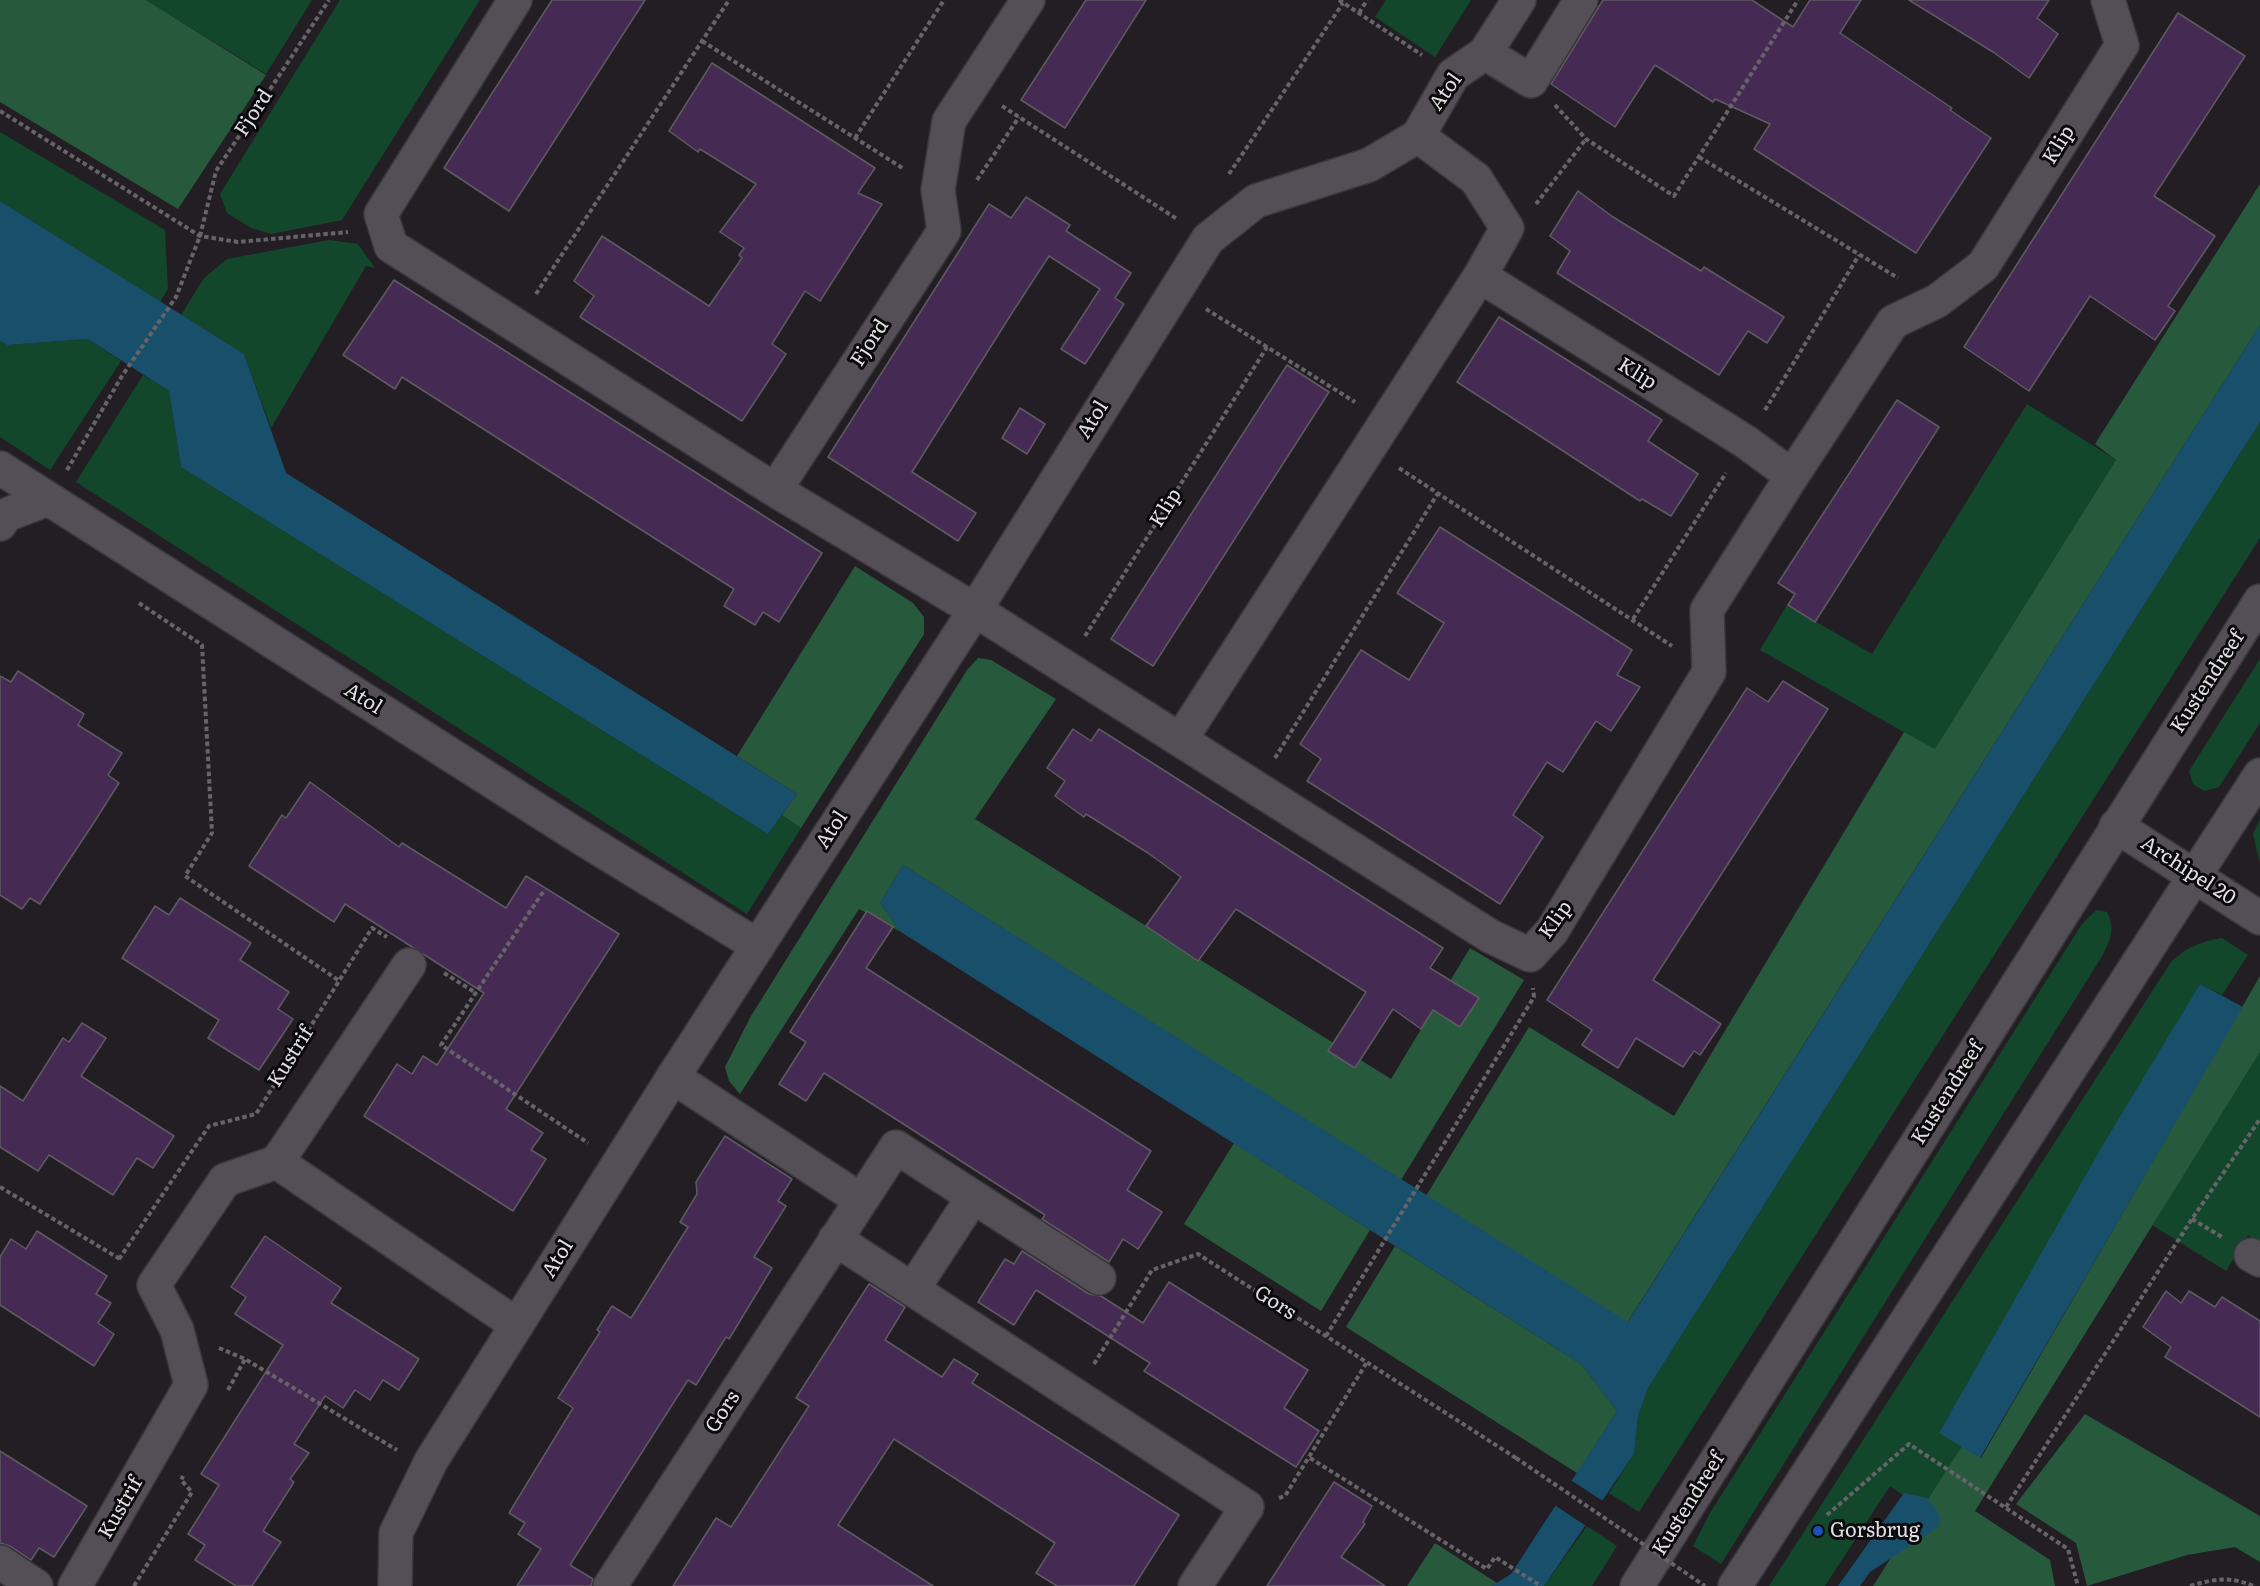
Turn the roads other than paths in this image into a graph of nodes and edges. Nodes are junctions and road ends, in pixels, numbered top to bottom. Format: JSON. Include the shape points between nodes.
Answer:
{"nodes":[{"id":1,"x":515,"y":0,"type":"edge"},
{"id":2,"x":1028,"y":0,"type":"edge"},
{"id":3,"x":1519,"y":0,"type":"edge"},
{"id":4,"x":1581,"y":0,"type":"edge"},
{"id":5,"x":2108,"y":0,"type":"edge"},
{"id":6,"x":1485,"y":53,"type":"junction"},
{"id":7,"x":1418,"y":136,"type":"junction"},
{"id":8,"x":1480,"y":276,"type":"junction"},
{"id":9,"x":0,"y":468,"type":"edge"},
{"id":10,"x":1792,"y":476,"type":"junction"},
{"id":11,"x":775,"y":490,"type":"junction"},
{"id":12,"x":48,"y":499,"type":"junction"},
{"id":13,"x":0,"y":524,"type":"edge"},
{"id":14,"x":2260,"y":601,"type":"edge"},
{"id":15,"x":975,"y":610,"type":"junction"},
{"id":16,"x":1181,"y":740,"type":"junction"},
{"id":17,"x":2260,"y":776,"type":"edge"},
{"id":18,"x":2116,"y":826,"type":"junction"},
{"id":19,"x":2194,"y":875,"type":"junction"},
{"id":20,"x":2260,"y":918,"type":"edge"},
{"id":21,"x":758,"y":946,"type":"junction"},
{"id":22,"x":413,"y":958,"type":"road end"},
{"id":23,"x":673,"y":1077,"type":"junction"},
{"id":24,"x":277,"y":1162,"type":"junction"},
{"id":25,"x":973,"y":1197,"type":"junction"},
{"id":26,"x":861,"y":1200,"type":"junction"},
{"id":27,"x":836,"y":1239,"type":"junction"},
{"id":28,"x":1099,"y":1278,"type":"dead end"},
{"id":29,"x":913,"y":1289,"type":"junction"},
{"id":30,"x":518,"y":1325,"type":"junction"},
{"id":31,"x":0,"y":1562,"type":"edge"},
{"id":32,"x":36,"y":1586,"type":"edge"},
{"id":33,"x":75,"y":1586,"type":"edge"},
{"id":34,"x":395,"y":1586,"type":"edge"},
{"id":35,"x":610,"y":1586,"type":"edge"},
{"id":36,"x":1195,"y":1586,"type":"edge"},
{"id":37,"x":1637,"y":1586,"type":"edge"},
{"id":38,"x":1735,"y":1586,"type":"edge"}],
"edges":[{"from":1,"to":11,"type":"street","via":[[381,214],[391,246]]},
{"from":2,"to":11,"type":"street","name":"Fjord","via":[[949,121],[938,190],[944,231]]},
{"from":3,"to":6,"type":"street","name":"Atol"},
{"from":4,"to":6,"type":"street","via":[[1531,81]]},
{"from":5,"to":10,"type":"street","name":"Klip","via":[[2122,45],[1983,266],[1937,302],[1893,322]]},
{"from":6,"to":7,"type":"street","name":"Atol","via":[[1453,75]]},
{"from":7,"to":8,"type":"street","via":[[1476,179],[1507,228]]},
{"from":7,"to":15,"type":"street","name":"Atol","via":[[1369,165],[1256,201],[1208,239]]},
{"from":8,"to":10,"type":"street","name":"Klip","via":[[1746,442]]},
{"from":8,"to":16,"type":"street"},
{"from":9,"to":12,"type":"street","name":"Atol"},
{"from":10,"to":16,"type":"street","name":"Klip","via":[[1707,610],[1709,672],[1552,931],[1530,955],[1490,936]]},
{"from":11,"to":15,"type":"street"},
{"from":12,"to":13,"type":"street","via":[[6,515]]},
{"from":12,"to":21,"type":"street","name":"Atol"},
{"from":14,"to":18,"type":"street","name":"Kustendreef"},
{"from":15,"to":16,"type":"street","name":"Klip"},
{"from":15,"to":21,"type":"street","name":"Atol"},
{"from":17,"to":19,"type":"street"},
{"from":18,"to":19,"type":"street","name":"Archipel 20"},
{"from":18,"to":37,"type":"street","name":"Kustendreef"},
{"from":19,"to":20,"type":"street","name":"Archipel 20"},
{"from":19,"to":38,"type":"street"},
{"from":21,"to":23,"type":"street","name":"Atol"},
{"from":22,"to":24,"type":"street"},
{"from":23,"to":26,"type":"street"},
{"from":23,"to":30,"type":"street","name":"Atol"},
{"from":24,"to":30,"type":"street"},
{"from":24,"to":33,"type":"street","name":"Kustrif","via":[[225,1180],[154,1285],[177,1330],[191,1385]]},
{"from":25,"to":26,"type":"street","name":"Gors","via":[[896,1147]]},
{"from":25,"to":28,"type":"street","name":"Gors"},
{"from":25,"to":29,"type":"street"},
{"from":26,"to":27,"type":"street","name":"Gors"},
{"from":27,"to":29,"type":"street"},
{"from":27,"to":35,"type":"street","name":"Gors"},
{"from":29,"to":36,"type":"street","via":[[1247,1507]]},
{"from":30,"to":34,"type":"street","name":"Atol","via":[[431,1461],[396,1533]]},
{"from":31,"to":32,"type":"street"}]}
